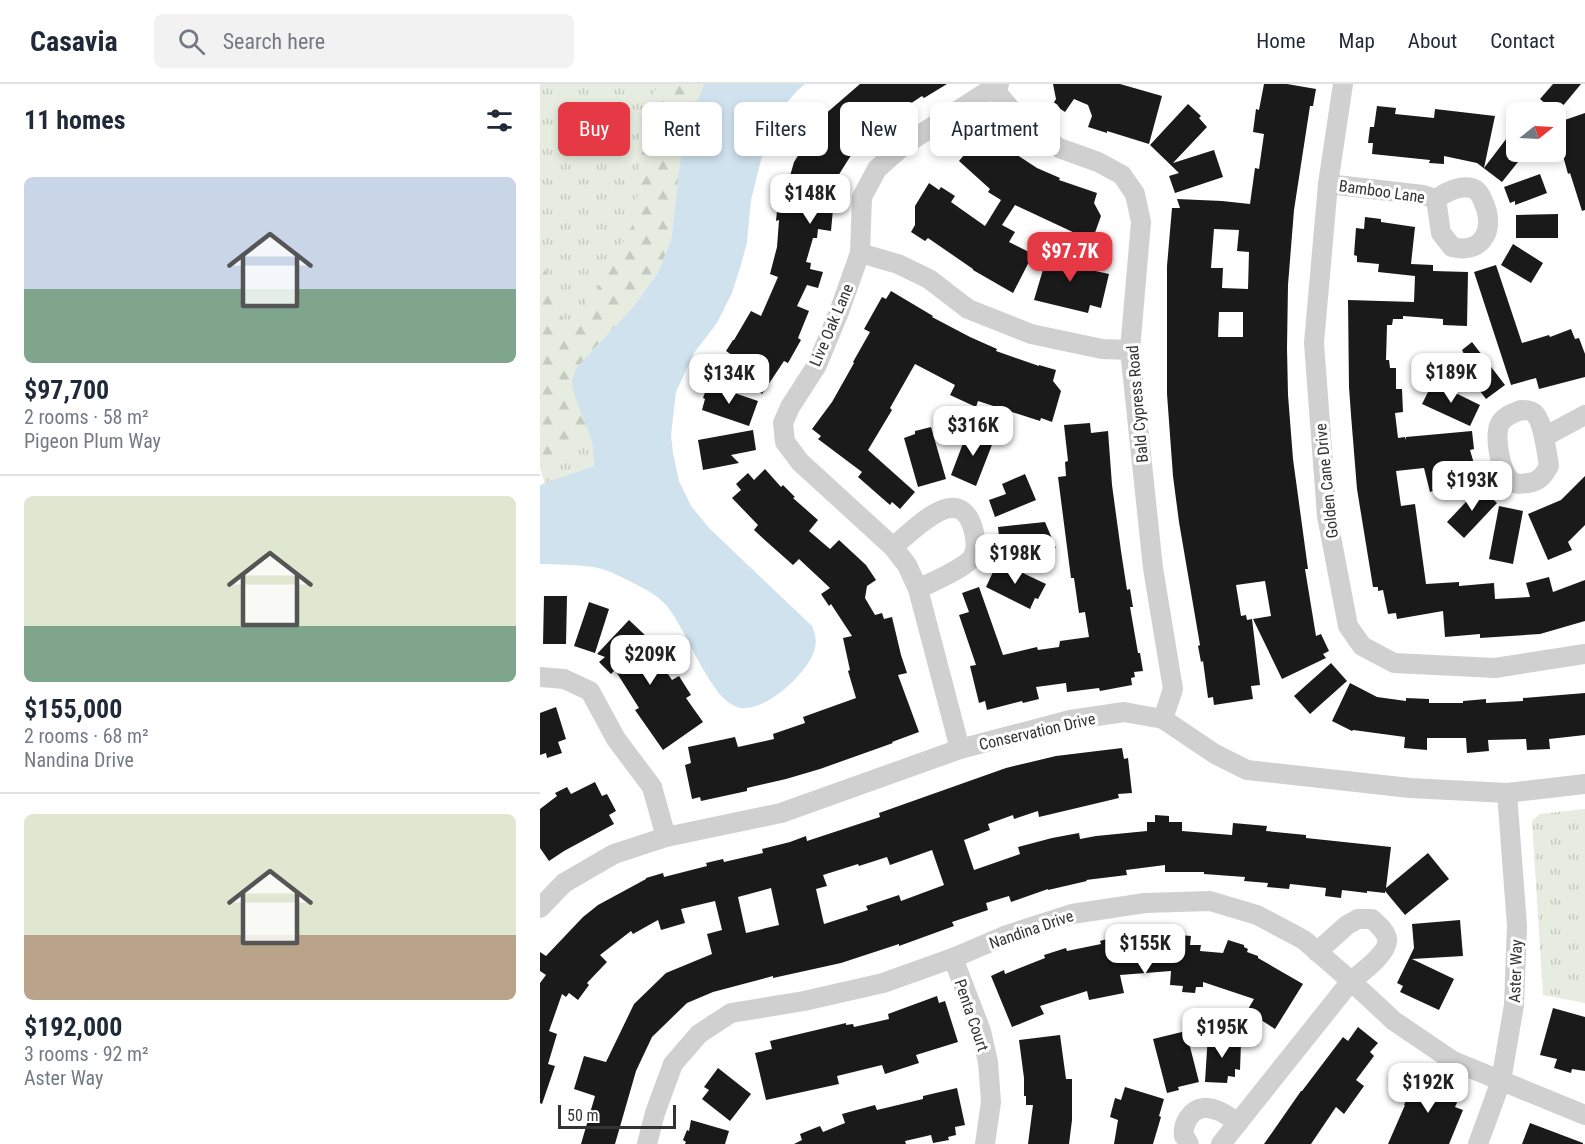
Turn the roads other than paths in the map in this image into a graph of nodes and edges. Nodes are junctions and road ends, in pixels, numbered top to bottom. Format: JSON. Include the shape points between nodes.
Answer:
{"nodes":[{"id":1,"x":1343,"y":84,"type":"edge"},
{"id":2,"x":996,"y":86,"type":"edge"},
{"id":3,"x":1328,"y":184,"type":"junction"},
{"id":4,"x":1436,"y":199,"type":"dead end"},
{"id":5,"x":860,"y":253,"type":"junction"},
{"id":6,"x":1130,"y":350,"type":"junction"},
{"id":7,"x":1585,"y":415,"type":"edge"},
{"id":8,"x":1544,"y":437,"type":"dead end"},
{"id":9,"x":893,"y":547,"type":"junction"},
{"id":10,"x":918,"y":589,"type":"junction"},
{"id":11,"x":1585,"y":654,"type":"edge"},
{"id":12,"x":540,"y":677,"type":"edge"},
{"id":13,"x":1163,"y":719,"type":"junction"},
{"id":14,"x":960,"y":749,"type":"junction"},
{"id":15,"x":1585,"y":784,"type":"edge"},
{"id":16,"x":1507,"y":793,"type":"junction"},
{"id":17,"x":666,"y":837,"type":"junction"},
{"id":18,"x":540,"y":908,"type":"edge"},
{"id":19,"x":1317,"y":952,"type":"junction"},
{"id":20,"x":953,"y":958,"type":"junction"},
{"id":21,"x":1351,"y":981,"type":"junction"},
{"id":22,"x":1501,"y":1081,"type":"junction"},
{"id":23,"x":1585,"y":1115,"type":"edge"},
{"id":24,"x":1238,"y":1123,"type":"junction"},
{"id":25,"x":647,"y":1144,"type":"edge"},
{"id":26,"x":985,"y":1144,"type":"edge"},
{"id":27,"x":1189,"y":1144,"type":"edge"},
{"id":28,"x":1221,"y":1144,"type":"edge"},
{"id":29,"x":1478,"y":1144,"type":"edge"}],
"edges":[{"from":1,"to":3,"type":"street","name":"Golden Cane Drive"},
{"from":2,"to":5,"type":"street","name":"Live Oak Lane","via":[[904,145],[878,169],[862,197]]},
{"from":2,"to":6,"type":"street","name":"Bald Cypress Road","via":[[1019,119],[1059,148],[1098,162],[1122,176],[1135,194],[1141,222]]},
{"from":3,"to":4,"type":"street","name":"Bamboo Lane"},
{"from":3,"to":11,"type":"street","name":"Golden Cane Drive","via":[[1314,343],[1327,516],[1348,626],[1362,646],[1394,663],[1495,668]]},
{"from":5,"to":6,"type":"street","via":[[898,264],[929,279],[968,309],[1031,334],[1102,349]]},
{"from":5,"to":9,"type":"street","name":"Live Oak Lane","via":[[817,365],[783,423],[785,442],[800,462]]},
{"from":6,"to":13,"type":"street","name":"Bald Cypress Road","via":[[1153,568],[1173,689]]},
{"from":7,"to":8,"type":"street"},
{"from":9,"to":10,"type":"street","name":"Live Oak Lane","via":[[908,565]]},
{"from":9,"to":10,"type":"street","via":[[944,508],[953,507],[968,515],[976,551],[971,560]]},
{"from":10,"to":14,"type":"street","name":"Live Oak Lane"},
{"from":12,"to":17,"type":"street","via":[[564,679],[590,691],[616,738],[652,787]]},
{"from":13,"to":14,"type":"street","name":"Conservation Drive","via":[[1124,712],[1081,718]]},
{"from":13,"to":16,"type":"street","name":"Conservation Drive","via":[[1247,770],[1410,788]]},
{"from":14,"to":17,"type":"street","name":"Conservation Drive","via":[[782,813]]},
{"from":15,"to":16,"type":"street","name":"Conservation Drive"},
{"from":16,"to":22,"type":"street","name":"Aster Way","via":[[1517,926],[1514,1005]]},
{"from":17,"to":18,"type":"street","name":"Conservation Drive","via":[[614,854],[564,883]]},
{"from":19,"to":20,"type":"street","name":"Nandina Drive","via":[[1304,940],[1257,915],[1210,901],[1145,903],[1072,914]]},
{"from":19,"to":21,"type":"street","name":"Nandina Drive"},
{"from":19,"to":21,"type":"street","via":[[1347,925],[1358,919],[1372,919],[1387,938],[1386,946]]},
{"from":20,"to":25,"type":"street","name":"Nandina Drive","via":[[883,983],[730,1013],[699,1034],[673,1064]]},
{"from":20,"to":26,"type":"street","name":"Penta Court","via":[[981,1031],[988,1062],[991,1102]]},
{"from":21,"to":22,"type":"street","name":"Nandina Drive","via":[[1394,1022],[1453,1061]]},
{"from":21,"to":24,"type":"street"},
{"from":22,"to":23,"type":"street","name":"Nandina Drive"},
{"from":22,"to":29,"type":"street","name":"Aster Way"},
{"from":24,"to":27,"type":"street","via":[[1214,1109],[1196,1110],[1185,1123],[1184,1136]]},
{"from":24,"to":28,"type":"street"}]}
